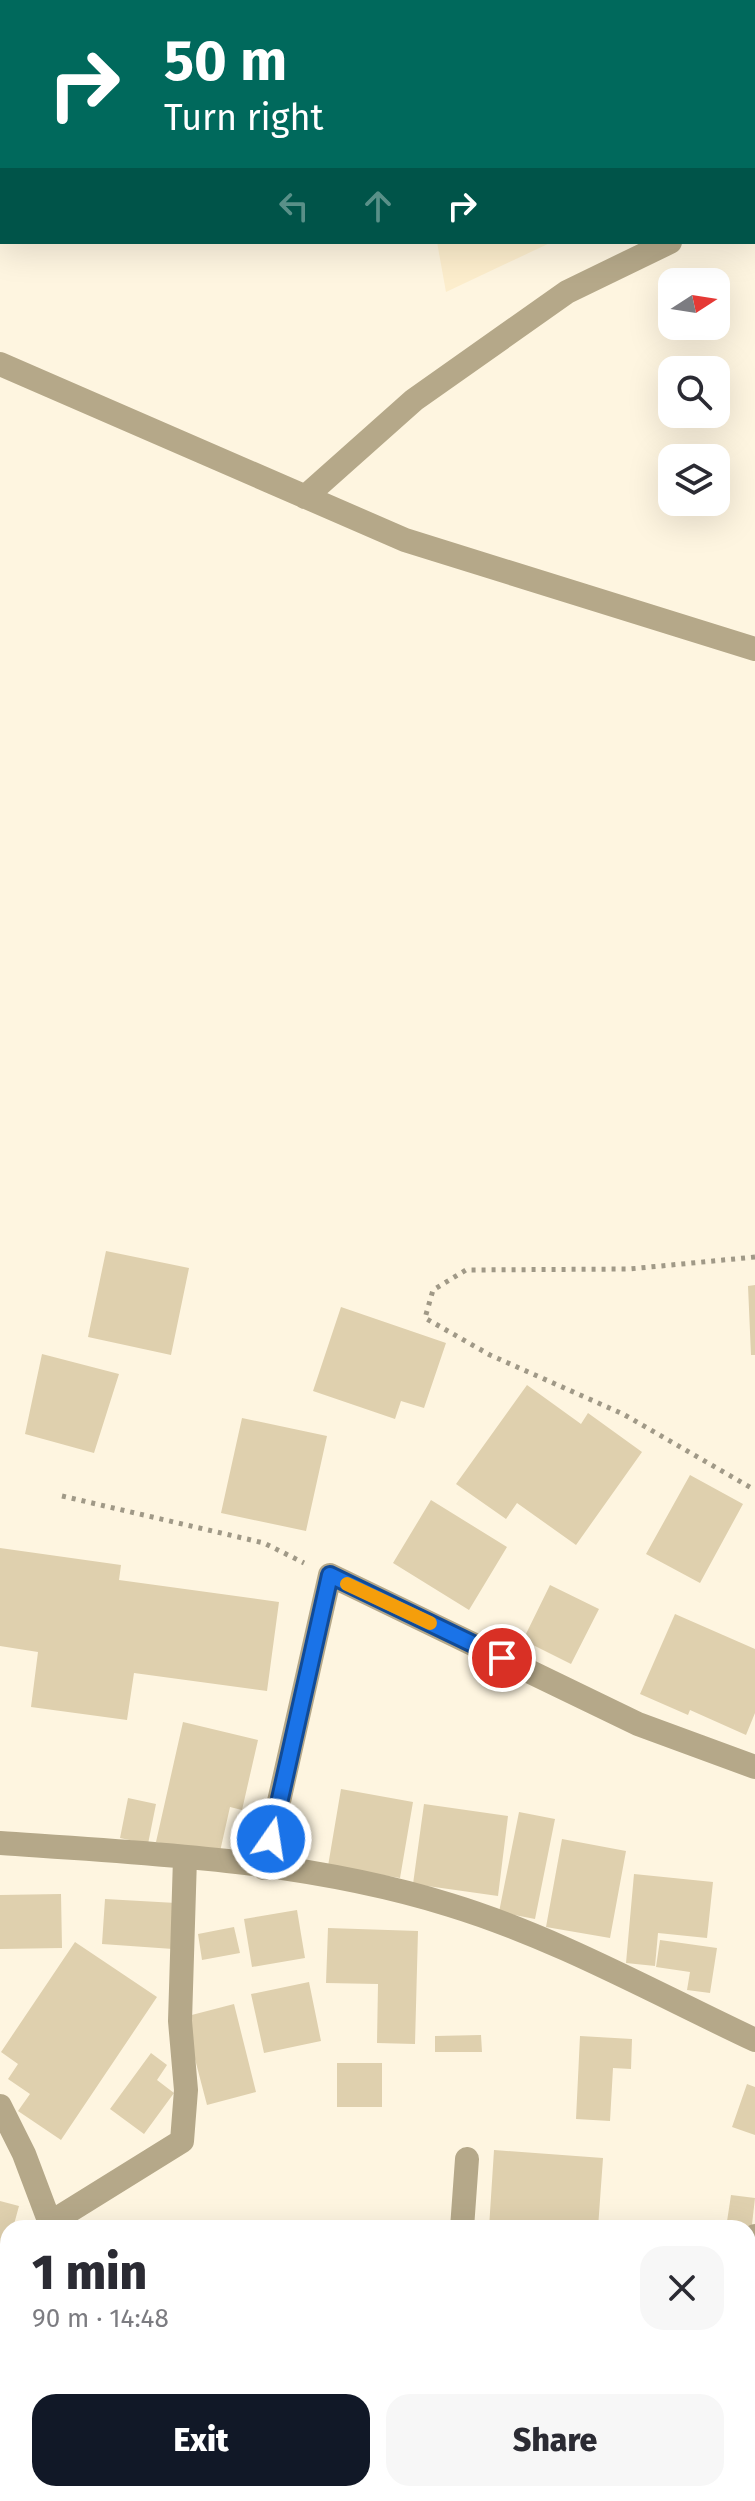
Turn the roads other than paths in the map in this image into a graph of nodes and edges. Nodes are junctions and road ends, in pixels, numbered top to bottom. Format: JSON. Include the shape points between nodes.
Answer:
{"nodes":[{"id":1,"x":666,"y":244,"type":"edge"},
{"id":2,"x":0,"y":364,"type":"edge"},
{"id":3,"x":305,"y":497,"type":"junction"},
{"id":4,"x":755,"y":649,"type":"edge"},
{"id":5,"x":755,"y":1767,"type":"edge"},
{"id":6,"x":0,"y":1843,"type":"edge"},
{"id":7,"x":185,"y":1858,"type":"junction"},
{"id":8,"x":264,"y":1868,"type":"junction"},
{"id":9,"x":755,"y":2040,"type":"edge"},
{"id":10,"x":0,"y":2106,"type":"edge"},
{"id":11,"x":467,"y":2159,"type":"dead end"},
{"id":12,"x":48,"y":2220,"type":"edge"},
{"id":13,"x":59,"y":2220,"type":"edge"},
{"id":14,"x":463,"y":2220,"type":"edge"}],
"edges":[{"from":1,"to":3,"type":"street","via":[[567,292],[414,400]]},
{"from":2,"to":3,"type":"street"},
{"from":3,"to":4,"type":"street","via":[[405,540]]},
{"from":5,"to":8,"type":"street","via":[[638,1724],[330,1575]]},
{"from":6,"to":7,"type":"street"},
{"from":7,"to":8,"type":"street"},
{"from":7,"to":13,"type":"street","via":[[182,2141]]},
{"from":8,"to":9,"type":"street","via":[[414,1895],[472,1912]]},
{"from":10,"to":12,"type":"street"},
{"from":11,"to":14,"type":"street"}]}
